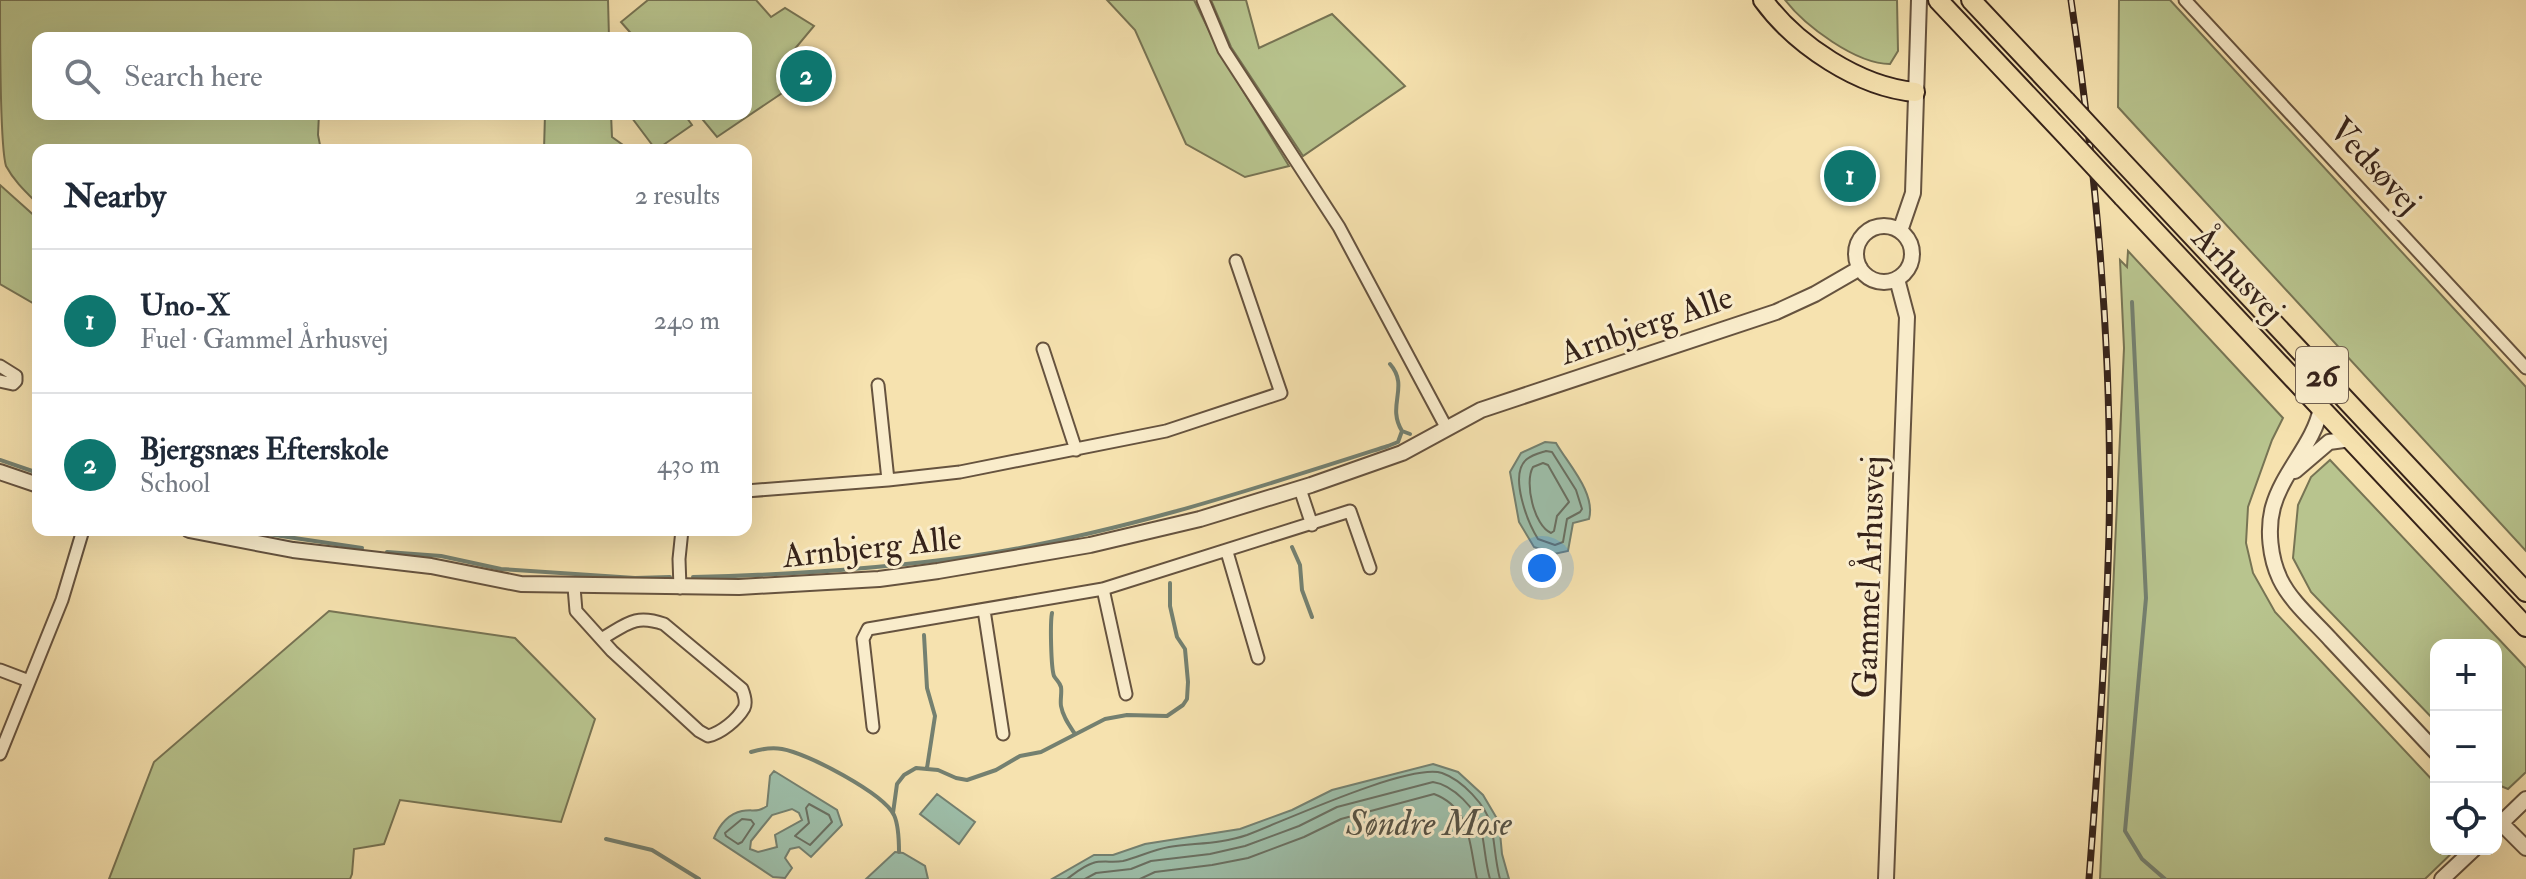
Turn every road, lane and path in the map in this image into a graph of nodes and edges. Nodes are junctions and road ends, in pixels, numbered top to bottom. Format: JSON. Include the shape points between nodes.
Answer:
{"nodes":[{"id":1,"x":1203,"y":0,"type":"edge"},
{"id":2,"x":1763,"y":0,"type":"edge"},
{"id":3,"x":1919,"y":0,"type":"edge"},
{"id":4,"x":1938,"y":0,"type":"edge"},
{"id":5,"x":1971,"y":0,"type":"edge"},
{"id":6,"x":2185,"y":0,"type":"edge"},
{"id":7,"x":1915,"y":92,"type":"junction"},
{"id":8,"x":1900,"y":231,"type":"junction"},
{"id":9,"x":1236,"y":261,"type":"dead end"},
{"id":10,"x":1860,"y":268,"type":"junction"},
{"id":11,"x":1897,"y":279,"type":"junction"},
{"id":12,"x":1043,"y":349,"type":"dead end"},
{"id":13,"x":0,"y":366,"type":"edge"},
{"id":14,"x":2526,"y":368,"type":"edge"},
{"id":15,"x":0,"y":381,"type":"edge"},
{"id":16,"x":878,"y":385,"type":"dead end"},
{"id":17,"x":2321,"y":408,"type":"junction"},
{"id":18,"x":1446,"y":427,"type":"junction"},
{"id":19,"x":2351,"y":439,"type":"junction"},
{"id":20,"x":1076,"y":450,"type":"junction"},
{"id":21,"x":0,"y":472,"type":"edge"},
{"id":22,"x":888,"y":480,"type":"junction"},
{"id":23,"x":32,"y":483,"type":"edge"},
{"id":24,"x":2284,"y":483,"type":"junction"},
{"id":25,"x":1300,"y":489,"type":"junction"},
{"id":26,"x":752,"y":491,"type":"edge"},
{"id":27,"x":1312,"y":525,"type":"junction"},
{"id":28,"x":81,"y":536,"type":"edge"},
{"id":29,"x":220,"y":536,"type":"edge"},
{"id":30,"x":681,"y":536,"type":"edge"},
{"id":31,"x":1227,"y":552,"type":"junction"},
{"id":32,"x":1370,"y":568,"type":"dead end"},
{"id":33,"x":574,"y":587,"type":"junction"},
{"id":34,"x":680,"y":588,"type":"junction"},
{"id":35,"x":1103,"y":589,"type":"junction"},
{"id":36,"x":2526,"y":592,"type":"edge"},
{"id":37,"x":984,"y":610,"type":"junction"},
{"id":38,"x":2526,"y":627,"type":"edge"},
{"id":39,"x":603,"y":638,"type":"junction"},
{"id":40,"x":1258,"y":658,"type":"dead end"},
{"id":41,"x":0,"y":670,"type":"edge"},
{"id":42,"x":29,"y":681,"type":"junction"},
{"id":43,"x":1126,"y":694,"type":"dead end"},
{"id":44,"x":873,"y":727,"type":"dead end"},
{"id":45,"x":1003,"y":734,"type":"dead end"},
{"id":46,"x":2430,"y":746,"type":"edge"},
{"id":47,"x":0,"y":754,"type":"edge"},
{"id":48,"x":2526,"y":799,"type":"edge"},
{"id":49,"x":2502,"y":820,"type":"edge"},
{"id":50,"x":2502,"y":827,"type":"edge"},
{"id":51,"x":2526,"y":848,"type":"edge"},
{"id":52,"x":2468,"y":855,"type":"edge"},
{"id":53,"x":1886,"y":879,"type":"edge"},
{"id":54,"x":2442,"y":879,"type":"edge"}],
"edges":[{"from":1,"to":18,"type":"street","via":[[1224,50],[1339,227]]},
{"from":2,"to":7,"type":"main road","via":[[1777,19],[1823,57],[1898,90]]},
{"from":3,"to":7,"type":"street"},
{"from":4,"to":17,"type":"main road","name":"Århusvej","number":"26","bridge":true},
{"from":5,"to":36,"type":"main road","name":"Århusvej","number":"26","bridge":true},
{"from":6,"to":14,"type":"street","name":"Vedsøvej"},
{"from":7,"to":8,"type":"street","via":[[1913,193]]},
{"from":8,"to":10,"type":"street","via":[[1884,226],[1868,231],[1856,252]]},
{"from":8,"to":11,"type":"street","via":[[1912,252],[1908,268]]},
{"from":9,"to":20,"type":"street","via":[[1281,393],[1166,431]]},
{"from":10,"to":11,"type":"street","via":[[1877,281]]},
{"from":10,"to":18,"type":"street","name":"Arnbjerg Alle","via":[[1776,312],[1481,410]]},
{"from":11,"to":53,"type":"street","name":"Gammel Århusvej","via":[[1907,317]]},
{"from":12,"to":20,"type":"street"},
{"from":13,"to":15,"type":"street","via":[[16,376],[13,384]]},
{"from":16,"to":22,"type":"street"},
{"from":17,"to":19,"type":"main road","name":"Århusvej","number":"26"},
{"from":17,"to":24,"type":"street"},
{"from":18,"to":25,"type":"street","name":"Arnbjerg Alle","via":[[1402,453]]},
{"from":19,"to":24,"type":"street","via":[[2329,442]]},
{"from":19,"to":38,"type":"main road","name":"Århusvej","number":"26"},
{"from":20,"to":22,"type":"street"},
{"from":21,"to":23,"type":"street"},
{"from":22,"to":26,"type":"street"},
{"from":24,"to":46,"type":"street","via":[[2273,507],[2270,533],[2280,579]]},
{"from":25,"to":27,"type":"street"},
{"from":25,"to":34,"type":"street","name":"Arnbjerg Alle","via":[[1200,519],[977,566],[879,579]]},
{"from":27,"to":31,"type":"street"},
{"from":27,"to":32,"type":"street","via":[[1350,511]]},
{"from":28,"to":42,"type":"street"},
{"from":29,"to":33,"type":"street","name":"Arnbjerg Alle","via":[[521,584]]},
{"from":30,"to":34,"type":"street"},
{"from":31,"to":35,"type":"street"},
{"from":31,"to":40,"type":"street"},
{"from":33,"to":34,"type":"street","name":"Arnbjerg Alle"},
{"from":33,"to":39,"type":"street","via":[[576,611]]},
{"from":35,"to":37,"type":"street"},
{"from":35,"to":43,"type":"street"},
{"from":37,"to":44,"type":"street","via":[[868,629],[863,639]]},
{"from":37,"to":45,"type":"street"},
{"from":39,"to":39,"type":"street","via":[[708,736],[719,733],[744,708],[742,689],[664,624],[635,619]]},
{"from":41,"to":42,"type":"street"},
{"from":42,"to":47,"type":"street"},
{"from":48,"to":49,"type":"street"},
{"from":50,"to":51,"type":"street"},
{"from":52,"to":54,"type":"street"}]}
